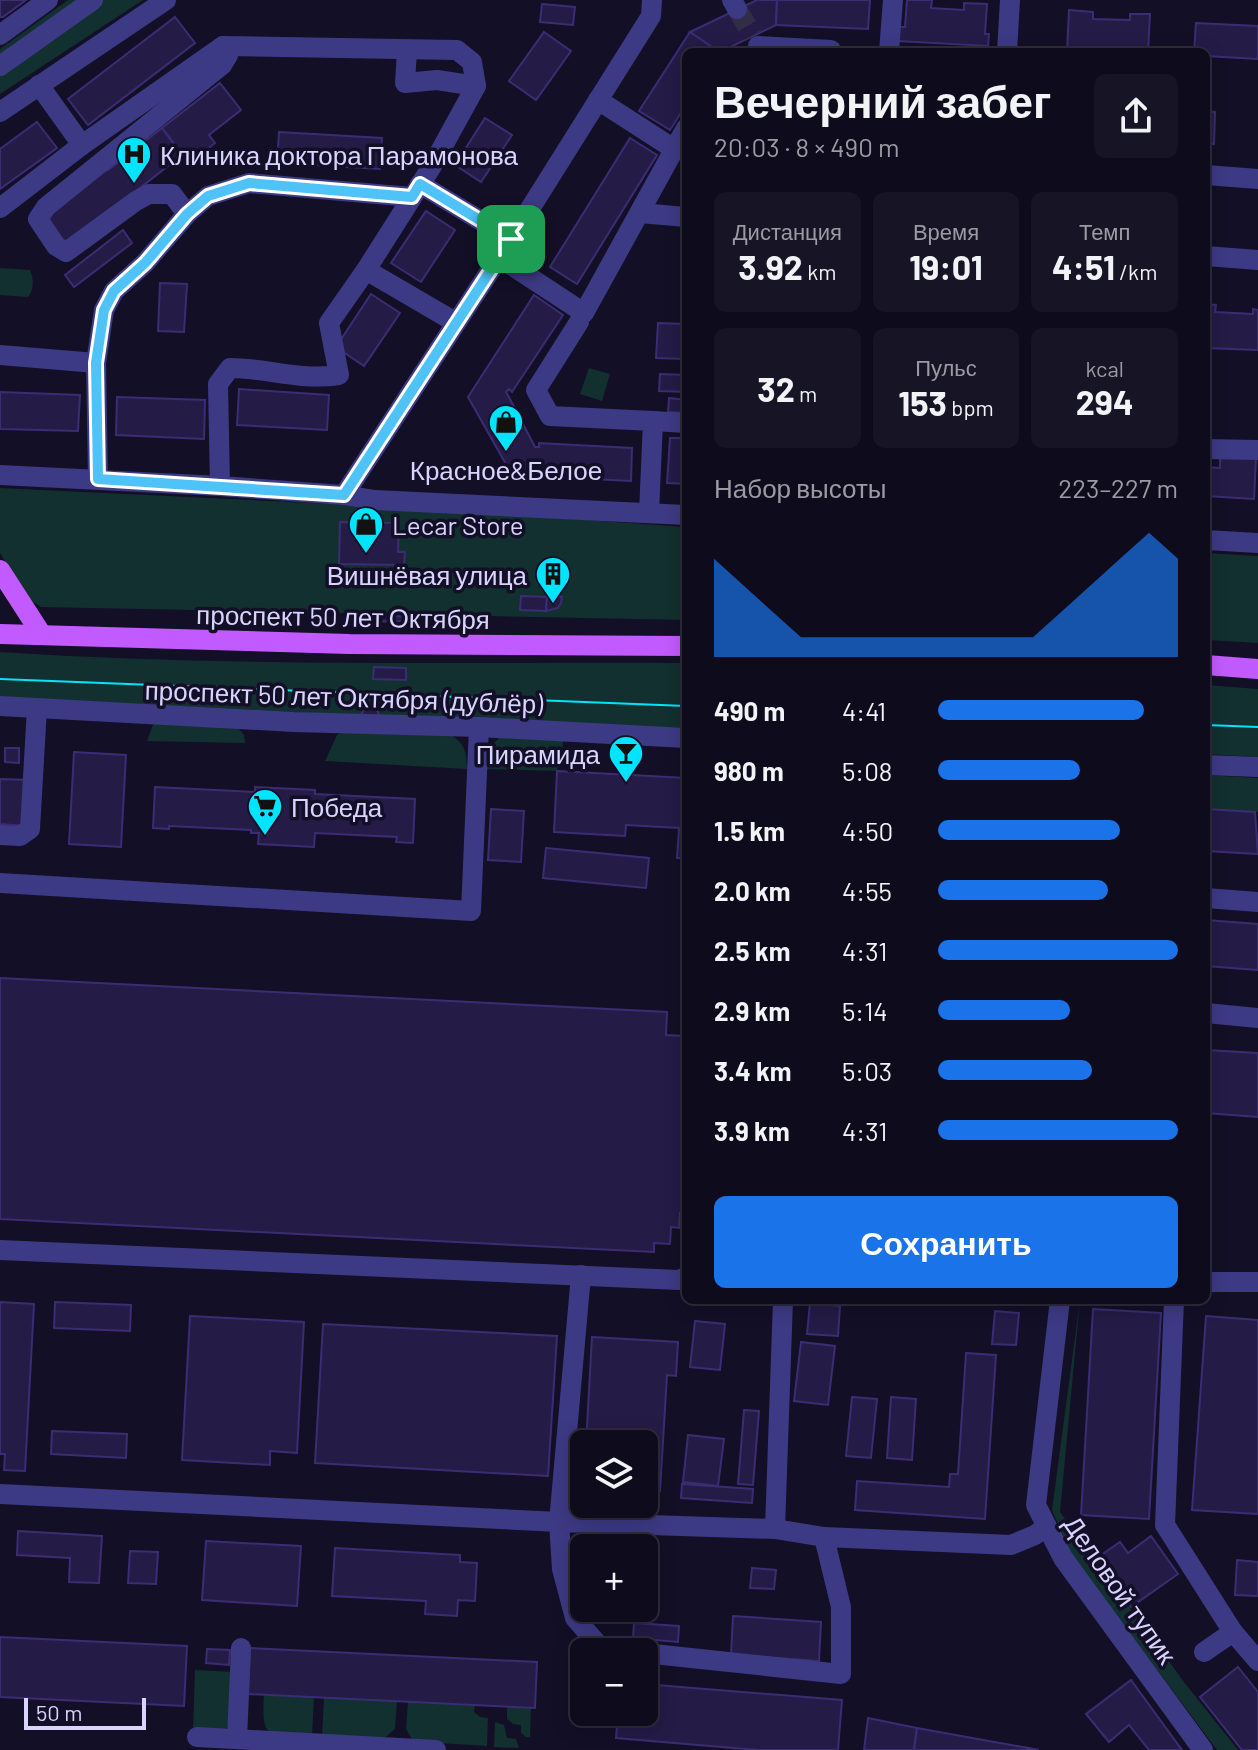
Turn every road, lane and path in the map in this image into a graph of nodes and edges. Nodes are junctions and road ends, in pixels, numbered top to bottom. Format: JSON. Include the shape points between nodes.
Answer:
{"nodes":[{"id":1,"x":48,"y":0,"type":"edge"},
{"id":2,"x":93,"y":0,"type":"edge"},
{"id":3,"x":166,"y":0,"type":"edge"},
{"id":4,"x":652,"y":0,"type":"edge"},
{"id":5,"x":893,"y":0,"type":"edge"},
{"id":6,"x":1010,"y":0,"type":"edge"},
{"id":7,"x":0,"y":35,"type":"edge"},
{"id":8,"x":753,"y":45,"type":"edge"},
{"id":9,"x":223,"y":46,"type":"junction"},
{"id":10,"x":800,"y":48,"type":"edge"},
{"id":11,"x":889,"y":48,"type":"edge"},
{"id":12,"x":1007,"y":48,"type":"edge"},
{"id":13,"x":407,"y":50,"type":"junction"},
{"id":14,"x":0,"y":66,"type":"edge"},
{"id":15,"x":39,"y":85,"type":"junction"},
{"id":16,"x":476,"y":86,"type":"junction"},
{"id":17,"x":598,"y":100,"type":"junction"},
{"id":18,"x":0,"y":112,"type":"edge"},
{"id":19,"x":682,"y":135,"type":"edge"},
{"id":20,"x":82,"y":145,"type":"junction"},
{"id":21,"x":674,"y":149,"type":"junction"},
{"id":22,"x":1210,"y":175,"type":"edge"},
{"id":23,"x":1258,"y":179,"type":"edge"},
{"id":24,"x":416,"y":190,"type":"junction"},
{"id":25,"x":0,"y":208,"type":"edge"},
{"id":26,"x":640,"y":213,"type":"junction"},
{"id":27,"x":187,"y":214,"type":"junction"},
{"id":28,"x":682,"y":217,"type":"edge"},
{"id":29,"x":511,"y":239,"type":"junction"},
{"id":30,"x":1210,"y":256,"type":"edge"},
{"id":31,"x":499,"y":257,"type":"junction"},
{"id":32,"x":1258,"y":260,"type":"edge"},
{"id":33,"x":366,"y":270,"type":"junction"},
{"id":34,"x":455,"y":322,"type":"junction"},
{"id":35,"x":579,"y":322,"type":"dead end"},
{"id":36,"x":0,"y":355,"type":"edge"},
{"id":37,"x":96,"y":363,"type":"junction"},
{"id":38,"x":653,"y":421,"type":"junction"},
{"id":39,"x":682,"y":423,"type":"edge"},
{"id":40,"x":1210,"y":449,"type":"edge"},
{"id":41,"x":1258,"y":450,"type":"edge"},
{"id":42,"x":0,"y":475,"type":"edge"},
{"id":43,"x":98,"y":479,"type":"junction"},
{"id":44,"x":220,"y":486,"type":"junction"},
{"id":45,"x":344,"y":495,"type":"junction"},
{"id":46,"x":649,"y":513,"type":"junction"},
{"id":47,"x":682,"y":515,"type":"edge"},
{"id":48,"x":1210,"y":540,"type":"edge"},
{"id":49,"x":1258,"y":543,"type":"edge"},
{"id":50,"x":0,"y":570,"type":"edge"},
{"id":51,"x":0,"y":634,"type":"edge"},
{"id":52,"x":42,"y":635,"type":"junction"},
{"id":53,"x":682,"y":646,"type":"edge"},
{"id":54,"x":1210,"y":665,"type":"edge"},
{"id":55,"x":1258,"y":669,"type":"edge"},
{"id":56,"x":0,"y":706,"type":"edge"},
{"id":57,"x":37,"y":708,"type":"junction"},
{"id":58,"x":479,"y":727,"type":"junction"},
{"id":59,"x":682,"y":738,"type":"edge"},
{"id":60,"x":1210,"y":765,"type":"edge"},
{"id":61,"x":1258,"y":767,"type":"edge"},
{"id":62,"x":0,"y":835,"type":"edge"},
{"id":63,"x":0,"y":883,"type":"edge"},
{"id":64,"x":1210,"y":898,"type":"edge"},
{"id":65,"x":1258,"y":902,"type":"edge"},
{"id":66,"x":1210,"y":1013,"type":"edge"},
{"id":67,"x":1258,"y":1018,"type":"edge"},
{"id":68,"x":0,"y":1250,"type":"edge"},
{"id":69,"x":581,"y":1275,"type":"junction"},
{"id":70,"x":682,"y":1279,"type":"edge"},
{"id":71,"x":1210,"y":1282,"type":"edge"},
{"id":72,"x":1258,"y":1282,"type":"edge"},
{"id":73,"x":783,"y":1304,"type":"edge"},
{"id":74,"x":1060,"y":1304,"type":"edge"},
{"id":75,"x":1174,"y":1304,"type":"edge"},
{"id":76,"x":0,"y":1494,"type":"edge"},
{"id":77,"x":559,"y":1522,"type":"junction"},
{"id":78,"x":1046,"y":1527,"type":"junction"},
{"id":79,"x":775,"y":1529,"type":"junction"},
{"id":80,"x":824,"y":1537,"type":"junction"},
{"id":81,"x":1233,"y":1632,"type":"junction"},
{"id":82,"x":592,"y":1638,"type":"edge"},
{"id":83,"x":241,"y":1648,"type":"dead end"},
{"id":84,"x":1204,"y":1652,"type":"dead end"},
{"id":85,"x":658,"y":1654,"type":"edge"},
{"id":86,"x":1258,"y":1661,"type":"edge"},
{"id":87,"x":197,"y":1737,"type":"dead end"},
{"id":88,"x":237,"y":1739,"type":"junction"},
{"id":89,"x":436,"y":1750,"type":"edge"},
{"id":90,"x":1203,"y":1750,"type":"edge"}],
"edges":[{"from":1,"to":7,"type":"street"},
{"from":2,"to":14,"type":"street"},
{"from":3,"to":15,"type":"street"},
{"from":4,"to":17,"type":"street","via":[[651,16]]},
{"from":5,"to":11,"type":"street"},
{"from":6,"to":12,"type":"street"},
{"from":8,"to":10,"type":"street"},
{"from":9,"to":13,"type":"street"},
{"from":9,"to":20,"type":"street"},
{"from":9,"to":27,"type":"street","via":[[228,55],[222,65],[46,207],[38,219],[66,252],[149,194],[172,194]]},
{"from":13,"to":16,"type":"street","via":[[457,50],[472,62]]},
{"from":13,"to":16,"type":"street","via":[[405,83],[437,80]]},
{"from":15,"to":18,"type":"street"},
{"from":15,"to":20,"type":"street"},
{"from":16,"to":24,"type":"street"},
{"from":17,"to":21,"type":"street"},
{"from":17,"to":29,"type":"street"},
{"from":19,"to":21,"type":"street"},
{"from":20,"to":25,"type":"street"},
{"from":21,"to":26,"type":"street"},
{"from":22,"to":23,"type":"street"},
{"from":24,"to":27,"type":"street","via":[[249,183],[208,196]]},
{"from":24,"to":29,"type":"street"},
{"from":24,"to":33,"type":"street"},
{"from":26,"to":28,"type":"street"},
{"from":26,"to":31,"type":"street","via":[[584,313]]},
{"from":27,"to":37,"type":"street","via":[[114,291],[104,310]]},
{"from":29,"to":31,"type":"street"},
{"from":30,"to":32,"type":"street"},
{"from":31,"to":34,"type":"street"},
{"from":33,"to":34,"type":"street"},
{"from":33,"to":44,"type":"street","via":[[329,323],[339,375],[323,378],[230,368],[218,384]]},
{"from":34,"to":45,"type":"street"},
{"from":35,"to":38,"type":"street","via":[[536,390],[550,416]]},
{"from":36,"to":37,"type":"street"},
{"from":37,"to":43,"type":"street"},
{"from":38,"to":39,"type":"street"},
{"from":38,"to":46,"type":"street"},
{"from":40,"to":41,"type":"street"},
{"from":42,"to":43,"type":"street"},
{"from":43,"to":44,"type":"street"},
{"from":44,"to":45,"type":"street"},
{"from":45,"to":46,"type":"street"},
{"from":46,"to":47,"type":"street"},
{"from":48,"to":49,"type":"street"},
{"from":50,"to":52,"type":"main road"},
{"from":51,"to":52,"type":"main road","name":"проспект 50 лет Октября"},
{"from":52,"to":53,"type":"main road","name":"проспект 50 лет Октября"},
{"from":54,"to":55,"type":"main road"},
{"from":56,"to":57,"type":"street","name":"проспект 50 лет Октября (дублёр)"},
{"from":57,"to":58,"type":"street","name":"проспект 50 лет Октября (дублёр)"},
{"from":57,"to":62,"type":"street","via":[[30,829],[20,836]]},
{"from":58,"to":59,"type":"street","name":"проспект 50 лет Октября (дублёр)"},
{"from":58,"to":63,"type":"street","via":[[471,911]]},
{"from":60,"to":61,"type":"street"},
{"from":64,"to":65,"type":"street"},
{"from":66,"to":67,"type":"street"},
{"from":68,"to":69,"type":"street"},
{"from":69,"to":70,"type":"street"},
{"from":69,"to":77,"type":"street"},
{"from":71,"to":72,"type":"street"},
{"from":73,"to":79,"type":"street"},
{"from":74,"to":78,"type":"street","name":"Деловой тупик","via":[[1036,1505]]},
{"from":75,"to":81,"type":"street","via":[[1165,1525]]},
{"from":76,"to":77,"type":"street"},
{"from":77,"to":79,"type":"street"},
{"from":77,"to":82,"type":"street","via":[[562,1569],[575,1618]]},
{"from":78,"to":80,"type":"street","via":[[1011,1545]]},
{"from":78,"to":90,"type":"street","name":"Деловой тупик"},
{"from":79,"to":80,"type":"street"},
{"from":80,"to":85,"type":"street","via":[[841,1607],[841,1674]]},
{"from":81,"to":84,"type":"street"},
{"from":81,"to":86,"type":"street"},
{"from":83,"to":88,"type":"street"},
{"from":87,"to":88,"type":"street"},
{"from":88,"to":89,"type":"street"}]}
